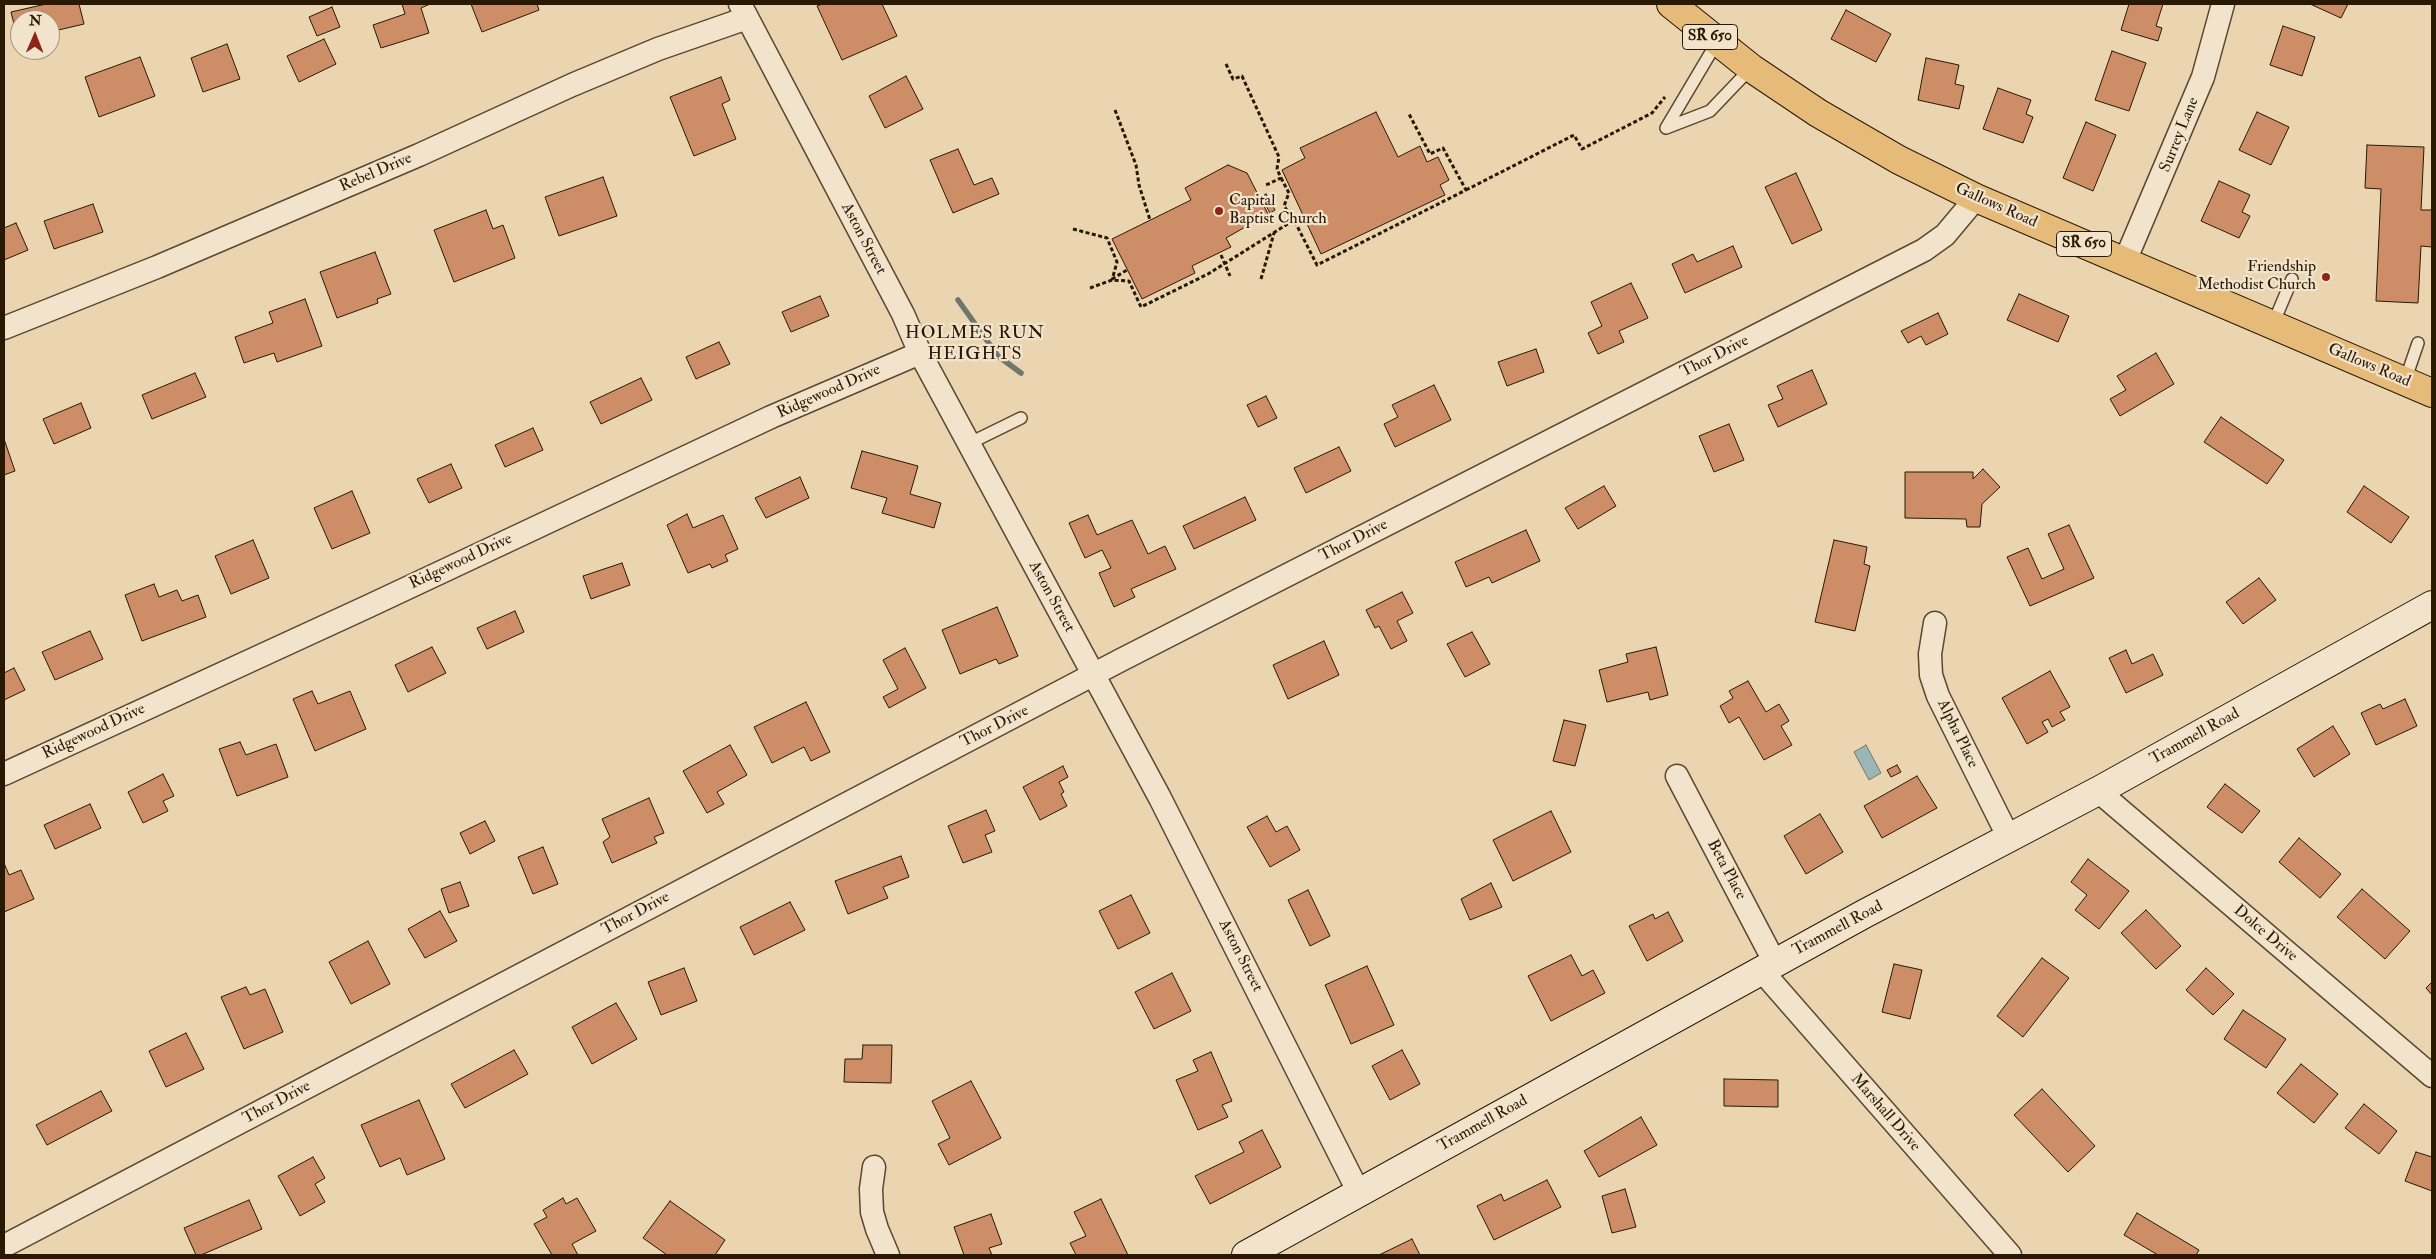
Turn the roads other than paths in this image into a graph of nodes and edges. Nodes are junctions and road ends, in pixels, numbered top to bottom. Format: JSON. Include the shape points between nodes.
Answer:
{"nodes":[{"id":1,"x":1671,"y":4,"type":"edge"},
{"id":2,"x":2223,"y":4,"type":"edge"},
{"id":3,"x":744,"y":11,"type":"edge"},
{"id":4,"x":1717,"y":42,"type":"junction"},
{"id":5,"x":1751,"y":68,"type":"junction"},
{"id":6,"x":1976,"y":198,"type":"junction"},
{"id":7,"x":2125,"y":262,"type":"junction"},
{"id":8,"x":2292,"y":279,"type":"dead end"},
{"id":9,"x":2273,"y":324,"type":"junction"},
{"id":10,"x":4,"y":328,"type":"edge"},
{"id":11,"x":2418,"y":343,"type":"dead end"},
{"id":12,"x":920,"y":353,"type":"junction"},
{"id":13,"x":2405,"y":381,"type":"junction"},
{"id":14,"x":2432,"y":393,"type":"edge"},
{"id":15,"x":1021,"y":418,"type":"dead end"},
{"id":16,"x":970,"y":444,"type":"junction"},
{"id":17,"x":2432,"y":606,"type":"edge"},
{"id":18,"x":1935,"y":623,"type":"dead end"},
{"id":19,"x":1094,"y":675,"type":"junction"},
{"id":20,"x":4,"y":774,"type":"edge"},
{"id":21,"x":1677,"y":776,"type":"dead end"},
{"id":22,"x":2098,"y":791,"type":"junction"},
{"id":23,"x":2009,"y":838,"type":"junction"},
{"id":24,"x":1768,"y":967,"type":"junction"},
{"id":25,"x":2432,"y":1076,"type":"edge"},
{"id":26,"x":874,"y":1168,"type":"dead end"},
{"id":27,"x":1359,"y":1193,"type":"junction"},
{"id":28,"x":4,"y":1246,"type":"edge"},
{"id":29,"x":888,"y":1255,"type":"edge"},
{"id":30,"x":1246,"y":1255,"type":"edge"},
{"id":31,"x":2010,"y":1255,"type":"edge"}],
"edges":[{"from":1,"to":4,"type":"main road","name":"Gallows Road","number":"SR 650"},
{"from":2,"to":7,"type":"street","name":"Surrey Lane","via":[[2203,77]]},
{"from":3,"to":10,"type":"street","name":"Rebel Drive","via":[[157,267]]},
{"from":3,"to":12,"type":"street","name":"Aston Street","via":[[903,314]]},
{"from":4,"to":5,"type":"main road","name":"Gallows Road","number":"SR 650"},
{"from":4,"to":5,"type":"lane","via":[[1666,128],[1710,111]]},
{"from":5,"to":6,"type":"main road","name":"Gallows Road","number":"SR 650","via":[[1826,118],[1899,160]]},
{"from":6,"to":7,"type":"main road","name":"Gallows Road","number":"SR 650"},
{"from":6,"to":19,"type":"street","name":"Thor Drive","via":[[1945,235],[1924,250]]},
{"from":7,"to":9,"type":"main road","name":"Gallows Road","number":"SR 650"},
{"from":8,"to":9,"type":"lane"},
{"from":9,"to":13,"type":"main road","name":"Gallows Road","number":"SR 650"},
{"from":11,"to":13,"type":"lane"},
{"from":12,"to":16,"type":"street","name":"Aston Street"},
{"from":12,"to":20,"type":"street","name":"Ridgewood Drive","via":[[771,418]]},
{"from":13,"to":14,"type":"main road","name":"Gallows Road","number":"SR 650"},
{"from":15,"to":16,"type":"lane"},
{"from":16,"to":19,"type":"street","name":"Aston Street"},
{"from":17,"to":22,"type":"street","name":"Trammell Road"},
{"from":18,"to":23,"type":"street","name":"Alpha Place","via":[[1930,654],[1938,696]]},
{"from":19,"to":27,"type":"street","name":"Aston Street","via":[[1160,798]]},
{"from":19,"to":28,"type":"street","name":"Thor Drive"},
{"from":21,"to":24,"type":"street","name":"Beta Place"},
{"from":22,"to":23,"type":"street","name":"Trammell Road"},
{"from":22,"to":25,"type":"street","name":"Dolce Drive"},
{"from":23,"to":24,"type":"street","name":"Trammell Road"},
{"from":24,"to":27,"type":"street","name":"Trammell Road"},
{"from":24,"to":31,"type":"street","name":"Marshall Drive"},
{"from":26,"to":29,"type":"street","via":[[872,1212]]},
{"from":27,"to":30,"type":"street","name":"Trammell Road"}]}
